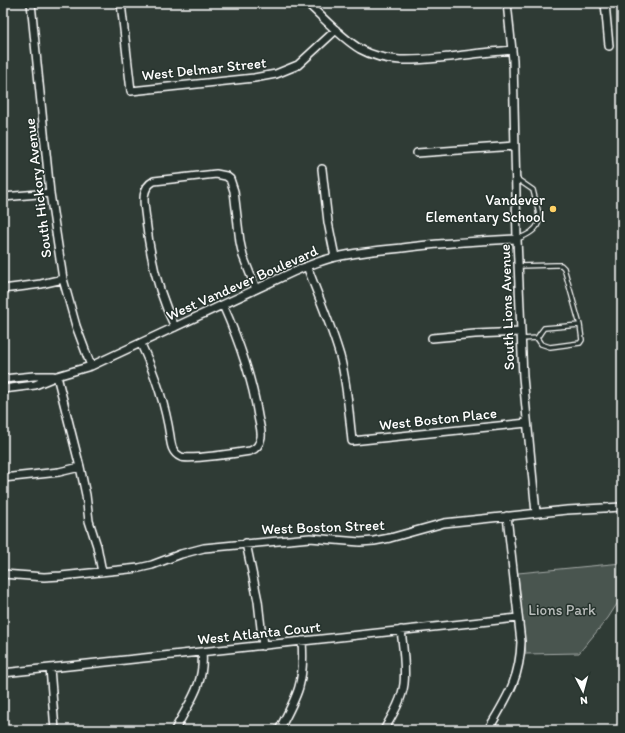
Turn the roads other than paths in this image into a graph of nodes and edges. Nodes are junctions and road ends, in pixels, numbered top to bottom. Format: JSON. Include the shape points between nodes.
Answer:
{"nodes":[{"id":1,"x":31,"y":3,"type":"edge"},
{"id":2,"x":121,"y":3,"type":"edge"},
{"id":3,"x":307,"y":3,"type":"edge"},
{"id":4,"x":506,"y":3,"type":"edge"},
{"id":5,"x":605,"y":3,"type":"edge"},
{"id":6,"x":336,"y":30,"type":"junction"},
{"id":7,"x":609,"y":46,"type":"dead end"},
{"id":8,"x":512,"y":50,"type":"junction"},
{"id":9,"x":515,"y":146,"type":"junction"},
{"id":10,"x":418,"y":153,"type":"dead end"},
{"id":11,"x":322,"y":169,"type":"dead end"},
{"id":12,"x":516,"y":178,"type":"junction"},
{"id":13,"x":50,"y":193,"type":"junction"},
{"id":14,"x":3,"y":198,"type":"edge"},
{"id":15,"x":517,"y":240,"type":"junction"},
{"id":16,"x":335,"y":257,"type":"junction"},
{"id":17,"x":307,"y":266,"type":"junction"},
{"id":18,"x":518,"y":266,"type":"junction"},
{"id":19,"x":63,"y":279,"type":"junction"},
{"id":20,"x":3,"y":288,"type":"edge"},
{"id":21,"x":256,"y":289,"type":"junction"},
{"id":22,"x":223,"y":305,"type":"junction"},
{"id":23,"x":580,"y":325,"type":"junction"},
{"id":24,"x":175,"y":327,"type":"junction"},
{"id":25,"x":520,"y":332,"type":"junction"},
{"id":26,"x":432,"y":338,"type":"dead end"},
{"id":27,"x":537,"y":338,"type":"junction"},
{"id":28,"x":521,"y":339,"type":"junction"},
{"id":29,"x":141,"y":344,"type":"junction"},
{"id":30,"x":91,"y":366,"type":"junction"},
{"id":31,"x":57,"y":376,"type":"junction"},
{"id":32,"x":3,"y":379,"type":"edge"},
{"id":33,"x":3,"y":389,"type":"edge"},
{"id":34,"x":527,"y":423,"type":"junction"},
{"id":35,"x":80,"y":467,"type":"junction"},
{"id":36,"x":3,"y":478,"type":"edge"},
{"id":37,"x":622,"y":507,"type":"edge"},
{"id":38,"x":536,"y":513,"type":"junction"},
{"id":39,"x":507,"y":516,"type":"junction"},
{"id":40,"x":246,"y":544,"type":"junction"},
{"id":41,"x":102,"y":572,"type":"junction"},
{"id":42,"x":3,"y":574,"type":"edge"},
{"id":43,"x":518,"y":618,"type":"junction"},
{"id":44,"x":401,"y":630,"type":"junction"},
{"id":45,"x":302,"y":641,"type":"junction"},
{"id":46,"x":263,"y":646,"type":"junction"},
{"id":47,"x":202,"y":652,"type":"junction"},
{"id":48,"x":50,"y":668,"type":"junction"},
{"id":49,"x":3,"y":673,"type":"edge"},
{"id":50,"x":55,"y":730,"type":"edge"},
{"id":51,"x":176,"y":730,"type":"edge"},
{"id":52,"x":279,"y":730,"type":"edge"},
{"id":53,"x":384,"y":730,"type":"edge"},
{"id":54,"x":488,"y":730,"type":"edge"}],
"edges":[{"from":1,"to":13,"type":"street","name":"South Hickory Avenue"},
{"from":2,"to":6,"type":"street","name":"West Delmar Street","via":[[131,91],[276,74],[298,65]]},
{"from":3,"to":6,"type":"street"},
{"from":4,"to":8,"type":"street","name":"South Lions Avenue"},
{"from":5,"to":7,"type":"street"},
{"from":6,"to":8,"type":"street","via":[[361,49],[388,60],[417,60]]},
{"from":8,"to":9,"type":"street","name":"South Lions Avenue"},
{"from":9,"to":10,"type":"street"},
{"from":9,"to":12,"type":"street","name":"South Lions Avenue"},
{"from":11,"to":16,"type":"street"},
{"from":12,"to":15,"type":"street","name":"South Lions Avenue"},
{"from":12,"to":15,"type":"lane","via":[[533,190],[540,220],[528,236]]},
{"from":13,"to":14,"type":"street"},
{"from":13,"to":19,"type":"street","name":"South Hickory Avenue"},
{"from":15,"to":16,"type":"street","name":"West Vandever Boulevard","via":[[462,241]]},
{"from":15,"to":18,"type":"street","name":"South Lions Avenue"},
{"from":16,"to":17,"type":"street","name":"West Vandever Boulevard"},
{"from":17,"to":21,"type":"street","name":"West Vandever Boulevard"},
{"from":17,"to":34,"type":"street","name":"West Boston Place","via":[[340,357],[352,441]]},
{"from":18,"to":23,"type":"lane","via":[[556,265],[564,268]]},
{"from":18,"to":25,"type":"street","name":"South Lions Avenue"},
{"from":19,"to":20,"type":"street"},
{"from":19,"to":30,"type":"street","name":"South Hickory Avenue","via":[[76,326]]},
{"from":21,"to":22,"type":"street","name":"West Vandever Boulevard"},
{"from":21,"to":24,"type":"street","via":[[240,242],[234,191],[230,179],[222,175],[208,175],[161,180],[149,184],[144,192],[149,251],[157,283]]},
{"from":22,"to":24,"type":"street","name":"West Vandever Boulevard"},
{"from":22,"to":29,"type":"street","via":[[241,349],[253,389],[261,433],[254,450],[190,458],[176,454],[171,446],[168,421],[159,387]]},
{"from":23,"to":27,"type":"lane","via":[[544,328]]},
{"from":23,"to":27,"type":"lane","via":[[580,343],[545,346]]},
{"from":24,"to":29,"type":"street","name":"West Vandever Boulevard"},
{"from":25,"to":26,"type":"street"},
{"from":25,"to":28,"type":"street","name":"South Lions Avenue"},
{"from":27,"to":28,"type":"lane"},
{"from":28,"to":34,"type":"street","name":"South Lions Avenue"},
{"from":29,"to":30,"type":"street","name":"West Vandever Boulevard"},
{"from":30,"to":31,"type":"street","name":"West Vandever Boulevard"},
{"from":31,"to":32,"type":"street","name":"West Vandever Boulevard"},
{"from":31,"to":33,"type":"street","name":"West Vandever Boulevard","via":[[35,385]]},
{"from":31,"to":35,"type":"street"},
{"from":34,"to":38,"type":"street","name":"South Lions Avenue"},
{"from":35,"to":36,"type":"street"},
{"from":35,"to":41,"type":"street","via":[[89,521]]},
{"from":37,"to":38,"type":"street","name":"West Boston Street"},
{"from":38,"to":39,"type":"street","name":"West Boston Street"},
{"from":39,"to":40,"type":"street","name":"West Boston Street","via":[[444,523],[374,541],[310,538]]},
{"from":39,"to":43,"type":"street"},
{"from":40,"to":41,"type":"street","name":"West Boston Street","via":[[204,548],[152,565]]},
{"from":40,"to":46,"type":"street","via":[[258,601]]},
{"from":41,"to":42,"type":"street","name":"West Boston Street","via":[[44,577]]},
{"from":43,"to":44,"type":"street","name":"West Atlanta Court"},
{"from":43,"to":54,"type":"street","via":[[521,642],[518,668],[510,691]]},
{"from":44,"to":45,"type":"street","name":"West Atlanta Court"},
{"from":44,"to":53,"type":"street","via":[[405,666],[404,685],[400,699]]},
{"from":45,"to":46,"type":"street","name":"West Atlanta Court"},
{"from":45,"to":52,"type":"street","via":[[303,674],[300,686]]},
{"from":46,"to":47,"type":"street","name":"West Atlanta Court"},
{"from":47,"to":48,"type":"street","name":"West Atlanta Court"},
{"from":47,"to":51,"type":"street","via":[[203,664],[199,687]]},
{"from":48,"to":49,"type":"street","name":"West Atlanta Court"},
{"from":48,"to":50,"type":"street"}]}
